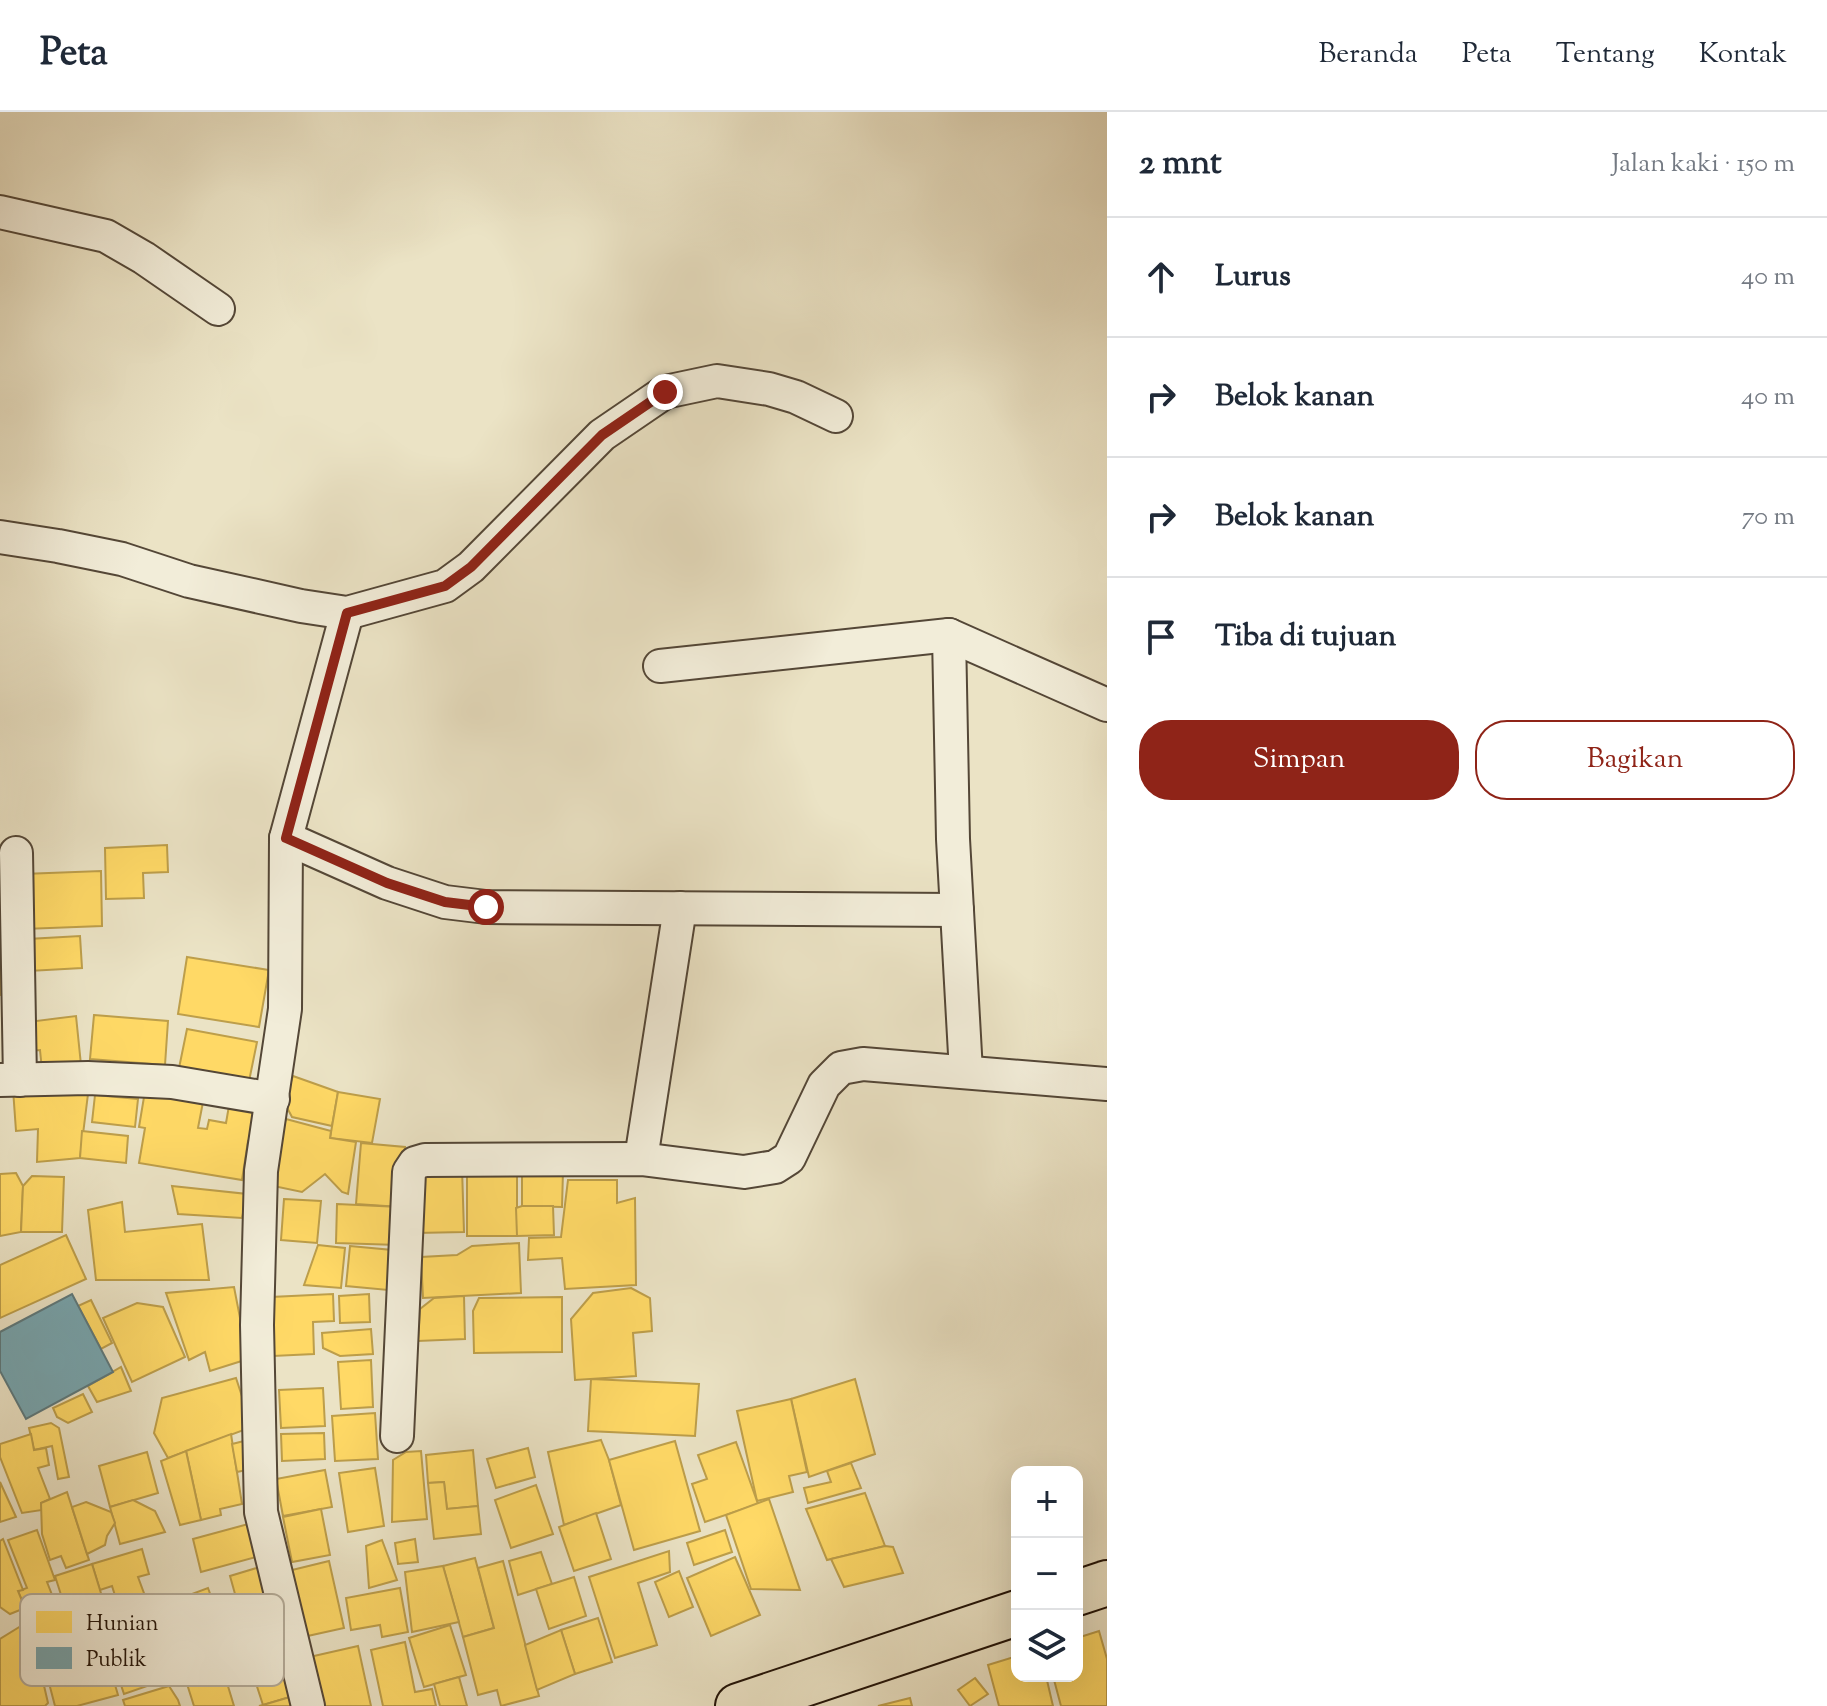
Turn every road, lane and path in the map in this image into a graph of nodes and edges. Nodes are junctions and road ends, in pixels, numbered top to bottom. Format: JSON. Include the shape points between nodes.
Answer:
{"nodes":[{"id":1,"x":0,"y":212,"type":"edge"},
{"id":2,"x":218,"y":309,"type":"dead end"},
{"id":3,"x":836,"y":416,"type":"dead end"},
{"id":4,"x":0,"y":537,"type":"edge"},
{"id":5,"x":347,"y":613,"type":"junction"},
{"id":6,"x":949,"y":635,"type":"junction"},
{"id":7,"x":660,"y":666,"type":"dead end"},
{"id":8,"x":1107,"y":705,"type":"edge"},
{"id":9,"x":286,"y":838,"type":"junction"},
{"id":10,"x":16,"y":853,"type":"dead end"},
{"id":11,"x":680,"y":908,"type":"junction"},
{"id":12,"x":957,"y":910,"type":"junction"},
{"id":13,"x":966,"y":1072,"type":"junction"},
{"id":14,"x":10,"y":1080,"type":"edge"},
{"id":15,"x":1107,"y":1084,"type":"edge"},
{"id":16,"x":273,"y":1099,"type":"junction"},
{"id":17,"x":641,"y":1159,"type":"junction"},
{"id":18,"x":397,"y":1436,"type":"dead end"},
{"id":19,"x":1107,"y":1583,"type":"edge"},
{"id":20,"x":1083,"y":1591,"type":"edge"},
{"id":21,"x":281,"y":1594,"type":"edge"},
{"id":22,"x":284,"y":1607,"type":"edge"},
{"id":23,"x":1011,"y":1615,"type":"edge"},
{"id":24,"x":308,"y":1706,"type":"edge"},
{"id":25,"x":738,"y":1706,"type":"edge"}],
"edges":[{"from":1,"to":2,"type":"street","via":[[106,236]]},
{"from":3,"to":5,"type":"street","via":[[769,389],[717,381],[665,392],[602,435],[471,567],[445,586]]},
{"from":4,"to":5,"type":"street","via":[[122,559],[189,581]]},
{"from":5,"to":9,"type":"street"},
{"from":6,"to":7,"type":"street"},
{"from":6,"to":8,"type":"street"},
{"from":6,"to":12,"type":"street"},
{"from":9,"to":11,"type":"street","via":[[387,883],[445,902]]},
{"from":9,"to":16,"type":"street","via":[[285,1009]]},
{"from":10,"to":14,"type":"street"},
{"from":11,"to":12,"type":"street"},
{"from":11,"to":17,"type":"street"},
{"from":12,"to":13,"type":"street"},
{"from":13,"to":15,"type":"street"},
{"from":13,"to":17,"type":"street","via":[[863,1064],[841,1068],[824,1085],[789,1158],[775,1167],[744,1172]]},
{"from":14,"to":16,"type":"street","via":[[172,1082]]},
{"from":16,"to":21,"type":"street","via":[[261,1171],[257,1325],[261,1512]]},
{"from":17,"to":18,"type":"street","via":[[415,1163],[409,1172]]},
{"from":19,"to":20,"type":"highway"},
{"from":22,"to":24,"type":"street"},
{"from":23,"to":25,"type":"highway"}]}
